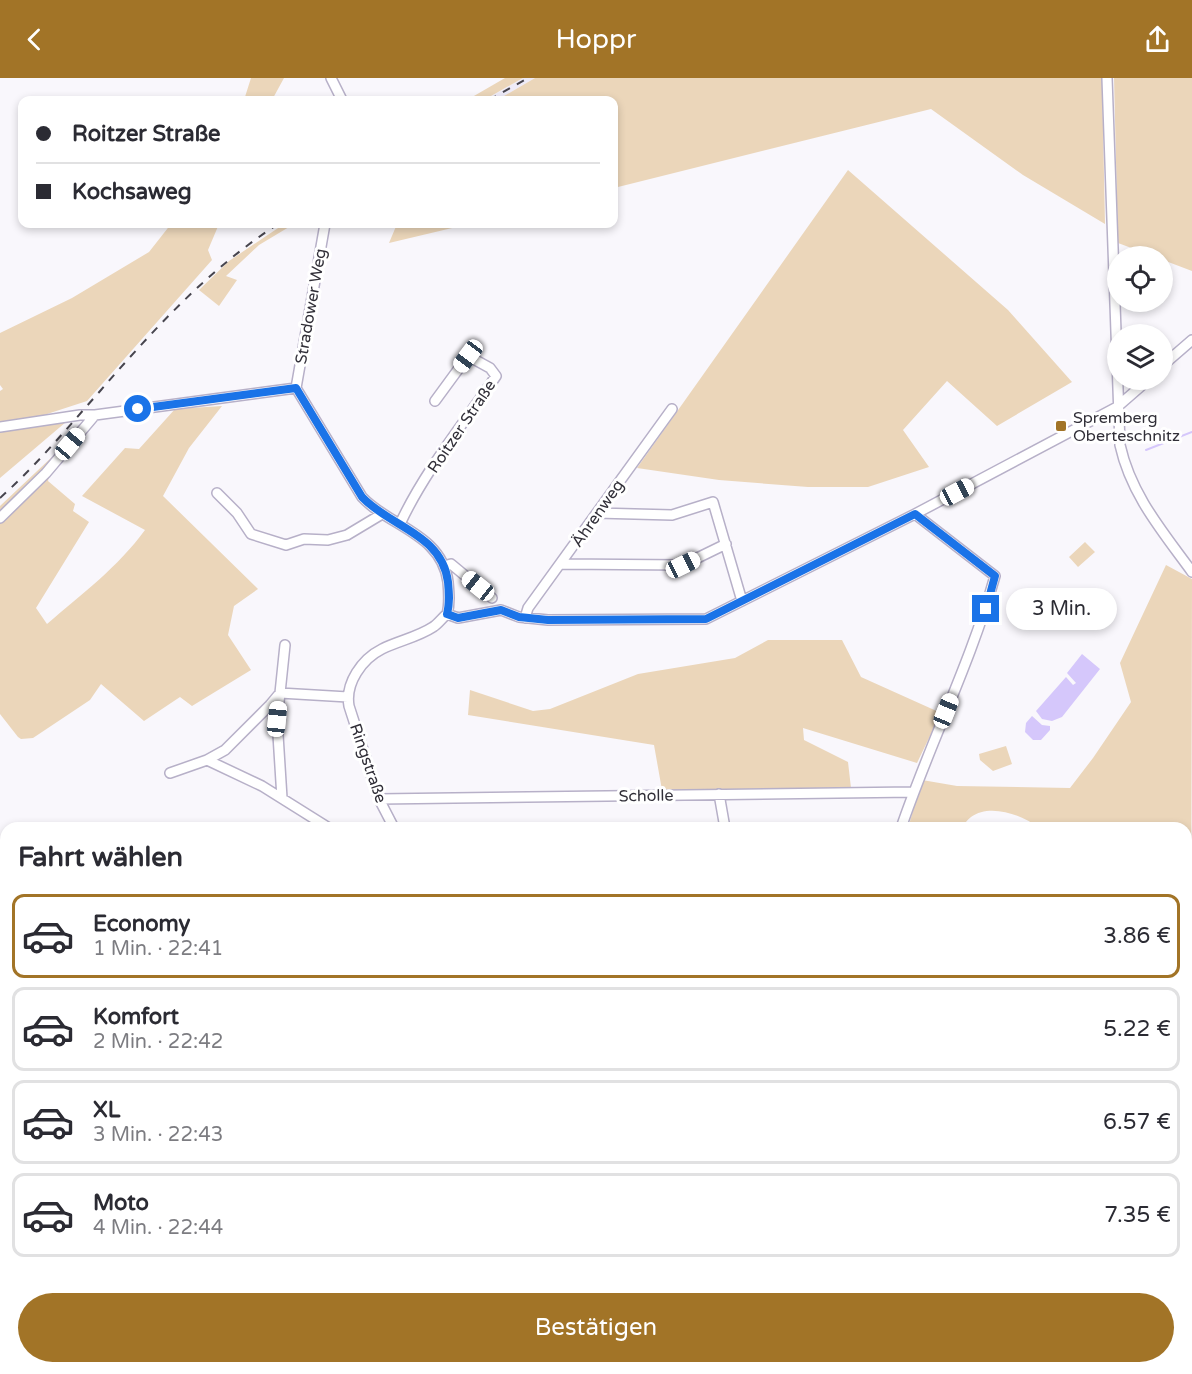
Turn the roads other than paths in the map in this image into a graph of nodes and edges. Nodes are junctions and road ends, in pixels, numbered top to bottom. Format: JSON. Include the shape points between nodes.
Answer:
{"nodes":[{"id":1,"x":331,"y":78,"type":"edge"},
{"id":2,"x":1107,"y":78,"type":"edge"},
{"id":3,"x":340,"y":96,"type":"edge"},
{"id":4,"x":324,"y":228,"type":"edge"},
{"id":5,"x":1192,"y":340,"type":"edge"},
{"id":6,"x":1173,"y":356,"type":"edge"},
{"id":7,"x":296,"y":388,"type":"junction"},
{"id":8,"x":1136,"y":390,"type":"edge"},
{"id":9,"x":435,"y":401,"type":"dead end"},
{"id":10,"x":1118,"y":406,"type":"junction"},
{"id":11,"x":672,"y":409,"type":"dead end"},
{"id":12,"x":95,"y":415,"type":"junction"},
{"id":13,"x":0,"y":427,"type":"edge"},
{"id":14,"x":217,"y":493,"type":"dead end"},
{"id":15,"x":597,"y":513,"type":"junction"},
{"id":16,"x":382,"y":514,"type":"junction"},
{"id":17,"x":915,"y":514,"type":"junction"},
{"id":18,"x":0,"y":518,"type":"edge"},
{"id":19,"x":400,"y":524,"type":"junction"},
{"id":20,"x":726,"y":544,"type":"junction"},
{"id":21,"x":561,"y":564,"type":"junction"},
{"id":22,"x":444,"y":566,"type":"junction"},
{"id":23,"x":1192,"y":572,"type":"edge"},
{"id":24,"x":492,"y":598,"type":"dead end"},
{"id":25,"x":741,"y":601,"type":"junction"},
{"id":26,"x":447,"y":614,"type":"junction"},
{"id":27,"x":525,"y":618,"type":"junction"},
{"id":28,"x":285,"y":645,"type":"dead end"},
{"id":29,"x":280,"y":693,"type":"junction"},
{"id":30,"x":348,"y":697,"type":"junction"},
{"id":31,"x":207,"y":760,"type":"junction"},
{"id":32,"x":170,"y":774,"type":"dead end"},
{"id":33,"x":914,"y":792,"type":"junction"},
{"id":34,"x":719,"y":794,"type":"junction"},
{"id":35,"x":282,"y":798,"type":"junction"},
{"id":36,"x":379,"y":799,"type":"junction"},
{"id":37,"x":319,"y":822,"type":"edge"},
{"id":38,"x":391,"y":822,"type":"edge"},
{"id":39,"x":724,"y":822,"type":"edge"},
{"id":40,"x":903,"y":822,"type":"edge"}],
"edges":[{"from":1,"to":3,"type":"street"},
{"from":2,"to":10,"type":"street"},
{"from":4,"to":7,"type":"street","name":"Stradower Weg"},
{"from":5,"to":6,"type":"street"},
{"from":7,"to":12,"type":"street"},
{"from":7,"to":16,"type":"street","via":[[362,497]]},
{"from":8,"to":10,"type":"street"},
{"from":9,"to":19,"type":"street","name":"Roitzer Straße","via":[[468,356],[490,368],[496,376]]},
{"from":10,"to":17,"type":"street"},
{"from":10,"to":23,"type":"street","via":[[1120,446],[1133,486]]},
{"from":11,"to":15,"type":"street","name":"Ährenweg"},
{"from":12,"to":13,"type":"street"},
{"from":12,"to":18,"type":"street","via":[[46,473]]},
{"from":14,"to":16,"type":"street","via":[[251,534],[285,545],[347,535]]},
{"from":15,"to":20,"type":"street","via":[[672,515],[713,502]]},
{"from":15,"to":21,"type":"street","name":"Ährenweg"},
{"from":16,"to":19,"type":"street"},
{"from":17,"to":25,"type":"street"},
{"from":17,"to":33,"type":"street","via":[[995,576],[986,609]]},
{"from":19,"to":22,"type":"street","via":[[430,545]]},
{"from":20,"to":21,"type":"street","via":[[683,565]]},
{"from":20,"to":25,"type":"street"},
{"from":21,"to":27,"type":"street","name":"Ährenweg"},
{"from":22,"to":24,"type":"street","via":[[451,564]]},
{"from":22,"to":26,"type":"street","via":[[450,599]]},
{"from":25,"to":27,"type":"street","via":[[706,619]]},
{"from":26,"to":27,"type":"street","via":[[458,618],[501,610]]},
{"from":26,"to":30,"type":"street","via":[[433,627],[379,650],[358,670]]},
{"from":28,"to":29,"type":"street"},
{"from":29,"to":30,"type":"street"},
{"from":29,"to":31,"type":"street","via":[[225,750]]},
{"from":29,"to":35,"type":"street","via":[[277,719]]},
{"from":30,"to":36,"type":"street","name":"Ringstraße"},
{"from":31,"to":32,"type":"street"},
{"from":31,"to":35,"type":"street"},
{"from":33,"to":34,"type":"street","name":"Scholle"},
{"from":33,"to":40,"type":"street"},
{"from":34,"to":36,"type":"street","name":"Scholle"},
{"from":34,"to":39,"type":"street"},
{"from":35,"to":37,"type":"street"},
{"from":36,"to":38,"type":"street","name":"Ringstraße"}]}
